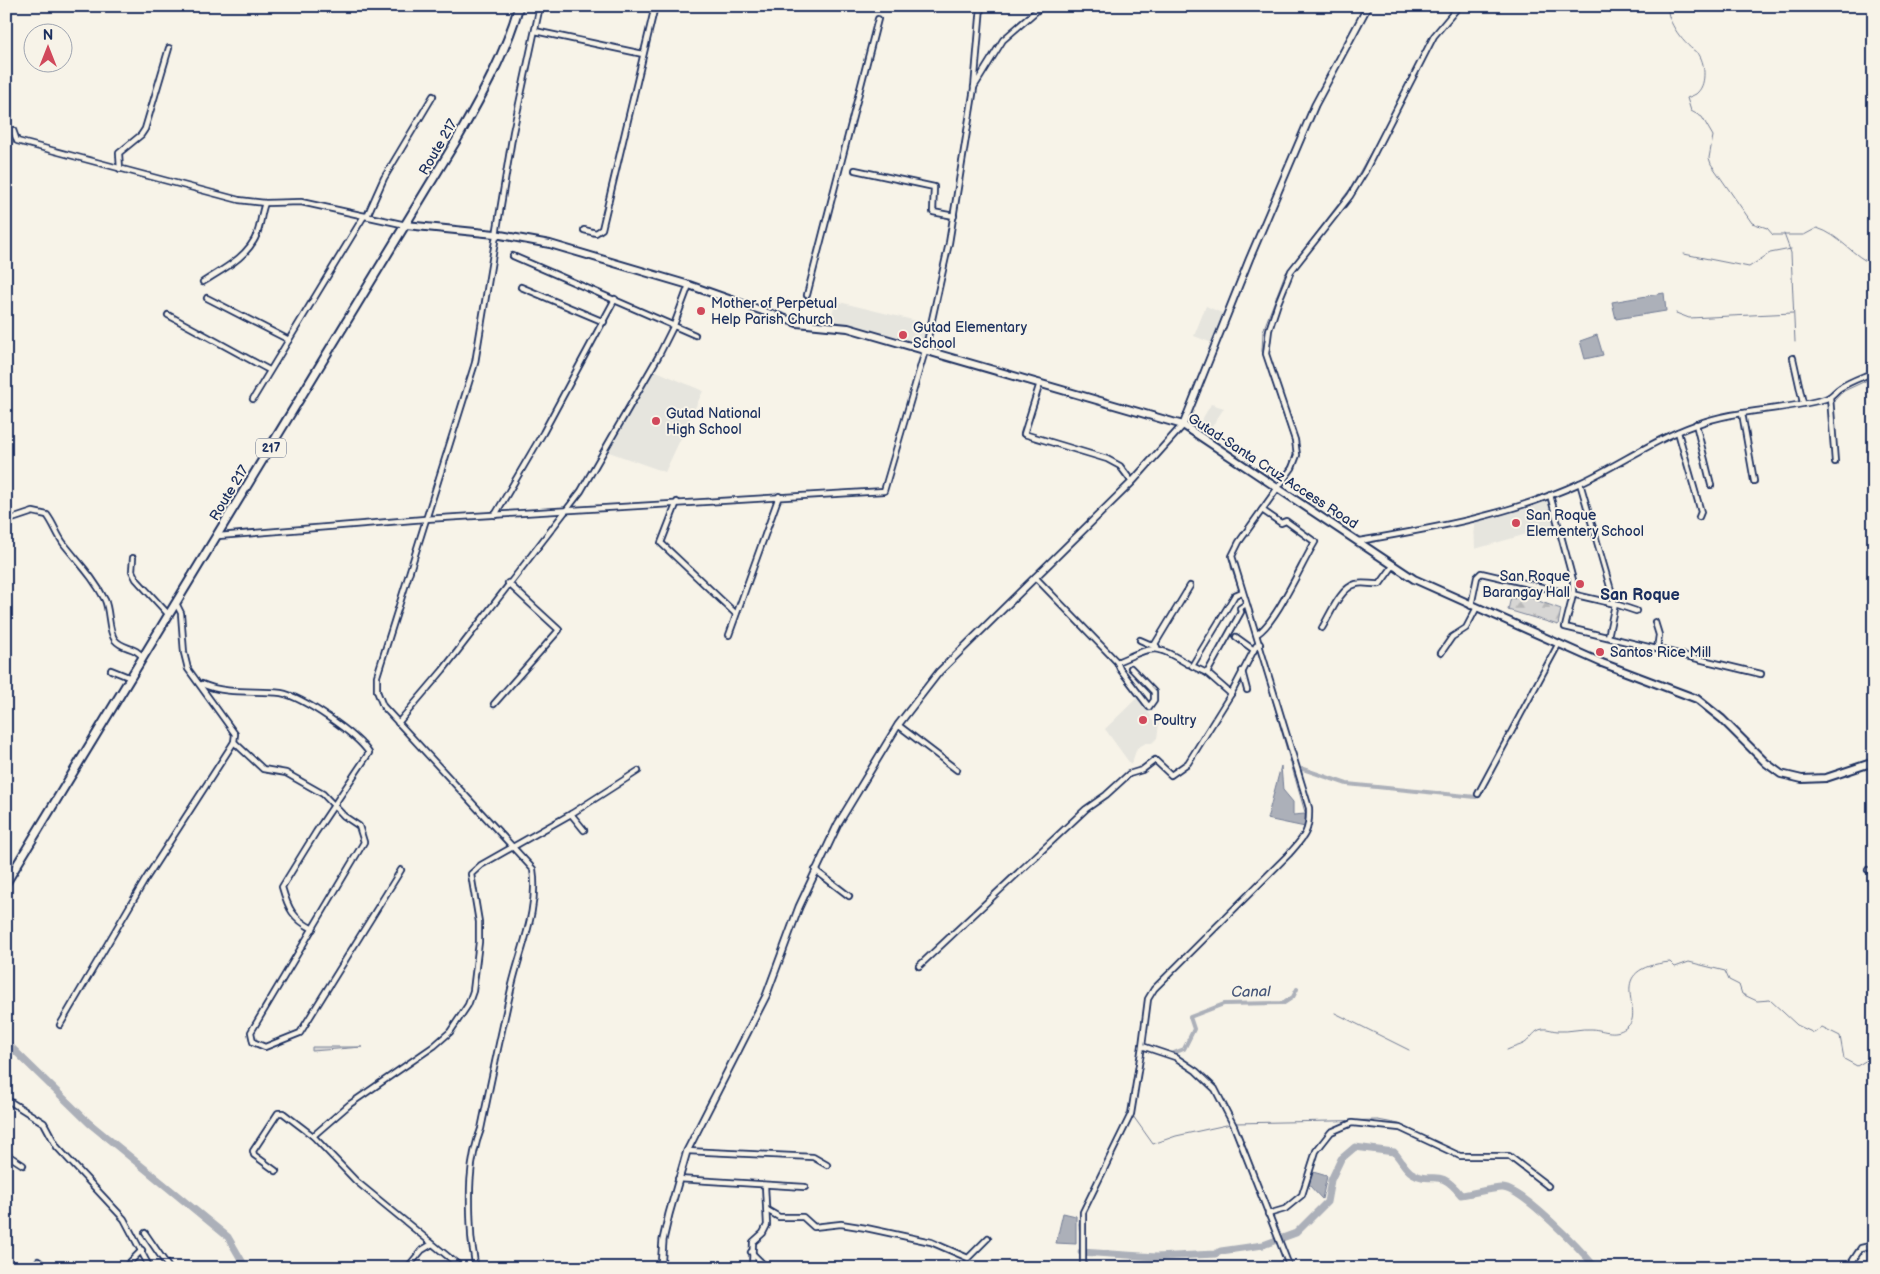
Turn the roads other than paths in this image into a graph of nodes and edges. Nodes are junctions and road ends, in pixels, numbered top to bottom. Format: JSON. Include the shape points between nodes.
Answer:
{"nodes":[{"id":1,"x":519,"y":6,"type":"edge"},
{"id":2,"x":540,"y":6,"type":"edge"},
{"id":3,"x":655,"y":6,"type":"edge"},
{"id":4,"x":981,"y":6,"type":"edge"},
{"id":5,"x":1042,"y":6,"type":"edge"},
{"id":6,"x":1368,"y":6,"type":"edge"},
{"id":7,"x":1459,"y":6,"type":"edge"},
{"id":8,"x":878,"y":20,"type":"dead end"},
{"id":9,"x":535,"y":31,"type":"junction"},
{"id":10,"x":170,"y":48,"type":"dead end"},
{"id":11,"x":643,"y":54,"type":"junction"},
{"id":12,"x":974,"y":88,"type":"junction"},
{"id":13,"x":432,"y":96,"type":"dead end"},
{"id":14,"x":13,"y":130,"type":"dead end"},
{"id":15,"x":120,"y":169,"type":"junction"},
{"id":16,"x":855,"y":170,"type":"dead end"},
{"id":17,"x":265,"y":203,"type":"junction"},
{"id":18,"x":366,"y":216,"type":"junction"},
{"id":19,"x":954,"y":216,"type":"junction"},
{"id":20,"x":406,"y":225,"type":"junction"},
{"id":21,"x":584,"y":230,"type":"dead end"},
{"id":22,"x":495,"y":234,"type":"junction"},
{"id":23,"x":512,"y":256,"type":"dead end"},
{"id":24,"x":203,"y":282,"type":"dead end"},
{"id":25,"x":689,"y":285,"type":"junction"},
{"id":26,"x":521,"y":287,"type":"dead end"},
{"id":27,"x":807,"y":295,"type":"dead end"},
{"id":28,"x":206,"y":298,"type":"dead end"},
{"id":29,"x":615,"y":299,"type":"junction"},
{"id":30,"x":168,"y":315,"type":"dead end"},
{"id":31,"x":604,"y":322,"type":"junction"},
{"id":32,"x":674,"y":325,"type":"junction"},
{"id":33,"x":695,"y":335,"type":"dead end"},
{"id":34,"x":290,"y":340,"type":"junction"},
{"id":35,"x":925,"y":351,"type":"junction"},
{"id":36,"x":1793,"y":358,"type":"dead end"},
{"id":37,"x":269,"y":370,"type":"junction"},
{"id":38,"x":1874,"y":372,"type":"edge"},
{"id":39,"x":1040,"y":383,"type":"junction"},
{"id":40,"x":1830,"y":397,"type":"junction"},
{"id":41,"x":253,"y":399,"type":"dead end"},
{"id":42,"x":1803,"y":403,"type":"junction"},
{"id":43,"x":1742,"y":413,"type":"junction"},
{"id":44,"x":1696,"y":424,"type":"junction"},
{"id":45,"x":1183,"y":425,"type":"junction"},
{"id":46,"x":1678,"y":432,"type":"junction"},
{"id":47,"x":1835,"y":462,"type":"dead end"},
{"id":48,"x":1754,"y":481,"type":"dead end"},
{"id":49,"x":1132,"y":482,"type":"junction"},
{"id":50,"x":1580,"y":483,"type":"junction"},
{"id":51,"x":1711,"y":485,"type":"dead end"},
{"id":52,"x":1277,"y":488,"type":"junction"},
{"id":53,"x":1550,"y":495,"type":"junction"},
{"id":54,"x":779,"y":496,"type":"junction"},
{"id":55,"x":678,"y":502,"type":"junction"},
{"id":56,"x":567,"y":510,"type":"junction"},
{"id":57,"x":1262,"y":510,"type":"junction"},
{"id":58,"x":496,"y":515,"type":"junction"},
{"id":59,"x":1699,"y":517,"type":"dead end"},
{"id":60,"x":425,"y":519,"type":"junction"},
{"id":61,"x":6,"y":521,"type":"edge"},
{"id":62,"x":218,"y":536,"type":"junction"},
{"id":63,"x":1359,"y":542,"type":"junction"},
{"id":64,"x":133,"y":558,"type":"dead end"},
{"id":65,"x":1393,"y":566,"type":"junction"},
{"id":66,"x":1035,"y":577,"type":"junction"},
{"id":67,"x":508,"y":584,"type":"junction"},
{"id":68,"x":1190,"y":586,"type":"dead end"},
{"id":69,"x":1242,"y":592,"type":"junction"},
{"id":70,"x":1573,"y":595,"type":"junction"},
{"id":71,"x":176,"y":603,"type":"junction"},
{"id":72,"x":1246,"y":604,"type":"junction"},
{"id":73,"x":1615,"y":604,"type":"junction"},
{"id":74,"x":1473,"y":607,"type":"junction"},
{"id":75,"x":1636,"y":611,"type":"dead end"},
{"id":76,"x":736,"y":614,"type":"junction"},
{"id":77,"x":169,"y":615,"type":"junction"},
{"id":78,"x":1655,"y":622,"type":"dead end"},
{"id":79,"x":1322,"y":628,"type":"dead end"},
{"id":80,"x":1257,"y":634,"type":"junction"},
{"id":81,"x":729,"y":635,"type":"dead end"},
{"id":82,"x":1236,"y":637,"type":"dead end"},
{"id":83,"x":1608,"y":637,"type":"junction"},
{"id":84,"x":1140,"y":640,"type":"dead end"},
{"id":85,"x":1559,"y":643,"type":"junction"},
{"id":86,"x":1260,"y":644,"type":"junction"},
{"id":87,"x":1157,"y":647,"type":"junction"},
{"id":88,"x":1657,"y":649,"type":"junction"},
{"id":89,"x":1254,"y":650,"type":"junction"},
{"id":90,"x":1441,"y":653,"type":"dead end"},
{"id":91,"x":143,"y":658,"type":"junction"},
{"id":92,"x":1117,"y":662,"type":"junction"},
{"id":93,"x":1188,"y":664,"type":"dead end"},
{"id":94,"x":1131,"y":668,"type":"dead end"},
{"id":95,"x":111,"y":670,"type":"dead end"},
{"id":96,"x":1242,"y":672,"type":"junction"},
{"id":97,"x":1207,"y":673,"type":"junction"},
{"id":98,"x":1762,"y":674,"type":"dead end"},
{"id":99,"x":131,"y":678,"type":"junction"},
{"id":100,"x":208,"y":689,"type":"junction"},
{"id":101,"x":1247,"y":690,"type":"dead end"},
{"id":102,"x":1231,"y":694,"type":"junction"},
{"id":103,"x":494,"y":704,"type":"dead end"},
{"id":104,"x":398,"y":723,"type":"junction"},
{"id":105,"x":898,"y":725,"type":"junction"},
{"id":106,"x":234,"y":742,"type":"junction"},
{"id":107,"x":1874,"y":762,"type":"edge"},
{"id":108,"x":957,"y":770,"type":"dead end"},
{"id":109,"x":638,"y":771,"type":"dead end"},
{"id":110,"x":1478,"y":794,"type":"dead end"},
{"id":111,"x":333,"y":806,"type":"junction"},
{"id":112,"x":571,"y":814,"type":"junction"},
{"id":113,"x":584,"y":830,"type":"dead end"},
{"id":114,"x":511,"y":847,"type":"junction"},
{"id":115,"x":401,"y":870,"type":"dead end"},
{"id":116,"x":815,"y":870,"type":"junction"},
{"id":117,"x":1868,"y":870,"type":"dead end"},
{"id":118,"x":1874,"y":873,"type":"edge"},
{"id":119,"x":6,"y":883,"type":"edge"},
{"id":120,"x":850,"y":896,"type":"dead end"},
{"id":121,"x":313,"y":929,"type":"junction"},
{"id":122,"x":919,"y":966,"type":"dead end"},
{"id":123,"x":60,"y":1025,"type":"dead end"},
{"id":124,"x":1142,"y":1046,"type":"junction"},
{"id":125,"x":6,"y":1099,"type":"edge"},
{"id":126,"x":313,"y":1136,"type":"junction"},
{"id":127,"x":687,"y":1151,"type":"junction"},
{"id":128,"x":6,"y":1154,"type":"edge"},
{"id":129,"x":23,"y":1165,"type":"dead end"},
{"id":130,"x":827,"y":1165,"type":"dead end"},
{"id":131,"x":276,"y":1171,"type":"dead end"},
{"id":132,"x":678,"y":1179,"type":"junction"},
{"id":133,"x":765,"y":1185,"type":"junction"},
{"id":134,"x":1548,"y":1186,"type":"dead end"},
{"id":135,"x":805,"y":1187,"type":"dead end"},
{"id":136,"x":767,"y":1210,"type":"junction"},
{"id":137,"x":1268,"y":1214,"type":"junction"},
{"id":138,"x":145,"y":1233,"type":"dead end"},
{"id":139,"x":988,"y":1238,"type":"dead end"},
{"id":140,"x":432,"y":1244,"type":"junction"},
{"id":141,"x":1874,"y":1246,"type":"edge"},
{"id":142,"x":142,"y":1250,"type":"junction"},
{"id":143,"x":751,"y":1252,"type":"junction"},
{"id":144,"x":38,"y":1261,"type":"dead end"},
{"id":145,"x":47,"y":1268,"type":"edge"},
{"id":146,"x":124,"y":1268,"type":"edge"},
{"id":147,"x":150,"y":1268,"type":"edge"},
{"id":148,"x":169,"y":1268,"type":"edge"},
{"id":149,"x":407,"y":1268,"type":"edge"},
{"id":150,"x":462,"y":1268,"type":"edge"},
{"id":151,"x":475,"y":1268,"type":"edge"},
{"id":152,"x":661,"y":1268,"type":"edge"},
{"id":153,"x":752,"y":1268,"type":"edge"},
{"id":154,"x":767,"y":1268,"type":"edge"},
{"id":155,"x":1083,"y":1268,"type":"edge"},
{"id":156,"x":1290,"y":1268,"type":"edge"},
{"id":157,"x":1848,"y":1268,"type":"edge"}],
"edges":[{"from":1,"to":20,"type":"main road","name":"Route 217","number":"217","via":[[493,76]]},
{"from":2,"to":9,"type":"street"},
{"from":3,"to":11,"type":"street"},
{"from":4,"to":12,"type":"street"},
{"from":5,"to":12,"type":"street","via":[[1003,40]]},
{"from":6,"to":45,"type":"street","via":[[1316,105]]},
{"from":7,"to":52,"type":"street","via":[[1434,36],[1350,196],[1291,271],[1278,303],[1269,330],[1266,354],[1297,455]]},
{"from":8,"to":27,"type":"street"},
{"from":9,"to":11,"type":"street"},
{"from":9,"to":22,"type":"street"},
{"from":10,"to":15,"type":"street","via":[[145,129],[119,153]]},
{"from":11,"to":21,"type":"street","via":[[602,229],[596,233]]},
{"from":12,"to":19,"type":"street"},
{"from":13,"to":18,"type":"street","via":[[384,178]]},
{"from":14,"to":15,"type":"street","via":[[17,141]]},
{"from":15,"to":17,"type":"street","via":[[239,200]]},
{"from":16,"to":19,"type":"street","via":[[934,187],[933,212]]},
{"from":17,"to":18,"type":"street","via":[[301,202]]},
{"from":17,"to":24,"type":"street","via":[[259,230],[250,246],[234,263]]},
{"from":18,"to":20,"type":"street"},
{"from":18,"to":34,"type":"street"},
{"from":19,"to":35,"type":"street"},
{"from":20,"to":22,"type":"main road","name":"Gutad-Santa Cruz Access Road"},
{"from":20,"to":62,"type":"main road","name":"Route 217","number":"217"},
{"from":22,"to":25,"type":"main road","name":"Gutad-Santa Cruz Access Road","via":[[550,244]]},
{"from":22,"to":60,"type":"street","via":[[475,363]]},
{"from":23,"to":29,"type":"street"},
{"from":25,"to":32,"type":"street"},
{"from":25,"to":35,"type":"main road","name":"Gutad-Santa Cruz Access Road","via":[[797,323],[848,328]]},
{"from":26,"to":31,"type":"street"},
{"from":28,"to":34,"type":"street"},
{"from":29,"to":31,"type":"street"},
{"from":29,"to":32,"type":"street"},
{"from":30,"to":37,"type":"street"},
{"from":31,"to":58,"type":"street"},
{"from":32,"to":33,"type":"street"},
{"from":32,"to":56,"type":"street","via":[[581,491]]},
{"from":34,"to":37,"type":"street"},
{"from":35,"to":39,"type":"main road","name":"Gutad-Santa Cruz Access Road"},
{"from":35,"to":54,"type":"street","via":[[884,491]]},
{"from":36,"to":42,"type":"street"},
{"from":37,"to":41,"type":"street"},
{"from":38,"to":40,"type":"street","via":[[1840,388]]},
{"from":39,"to":45,"type":"main road","name":"Gutad-Santa Cruz Access Road"},
{"from":39,"to":49,"type":"street","via":[[1024,434],[1107,459],[1120,466]]},
{"from":40,"to":42,"type":"street"},
{"from":40,"to":47,"type":"street"},
{"from":42,"to":43,"type":"street"},
{"from":43,"to":44,"type":"street"},
{"from":43,"to":48,"type":"street"},
{"from":44,"to":46,"type":"street"},
{"from":44,"to":51,"type":"street"},
{"from":45,"to":49,"type":"street"},
{"from":45,"to":52,"type":"main road","name":"Gutad-Santa Cruz Access Road"},
{"from":46,"to":50,"type":"street"},
{"from":46,"to":59,"type":"street","via":[[1701,512]]},
{"from":49,"to":66,"type":"street"},
{"from":50,"to":53,"type":"street"},
{"from":50,"to":73,"type":"street"},
{"from":52,"to":57,"type":"street"},
{"from":52,"to":63,"type":"main road","name":"Gutad-Santa Cruz Access Road"},
{"from":53,"to":63,"type":"street","via":[[1496,514]]},
{"from":53,"to":70,"type":"street","via":[[1567,557]]},
{"from":54,"to":55,"type":"street"},
{"from":54,"to":76,"type":"street"},
{"from":55,"to":56,"type":"street"},
{"from":55,"to":76,"type":"street","via":[[661,543]]},
{"from":56,"to":58,"type":"street"},
{"from":56,"to":67,"type":"street"},
{"from":57,"to":69,"type":"street","via":[[1232,556]]},
{"from":57,"to":80,"type":"street","via":[[1281,523],[1286,521],[1315,542],[1272,618]]},
{"from":58,"to":60,"type":"street"},
{"from":60,"to":62,"type":"street"},
{"from":60,"to":104,"type":"street","via":[[377,676],[377,691],[383,706]]},
{"from":61,"to":91,"type":"street","via":[[33,512],[46,515],[106,602],[114,639],[135,649]]},
{"from":62,"to":71,"type":"main road","name":"Route 217","number":"217"},
{"from":63,"to":65,"type":"main road","name":"Gutad-Santa Cruz Access Road"},
{"from":64,"to":77,"type":"street","via":[[132,571],[136,579]]},
{"from":65,"to":74,"type":"main road","name":"Gutad-Santa Cruz Access Road"},
{"from":65,"to":79,"type":"street","via":[[1380,584],[1351,586],[1338,600]]},
{"from":66,"to":92,"type":"street"},
{"from":66,"to":105,"type":"street","via":[[939,672]]},
{"from":67,"to":103,"type":"street","via":[[559,630]]},
{"from":67,"to":104,"type":"street"},
{"from":68,"to":87,"type":"street","via":[[1161,630],[1155,644]]},
{"from":69,"to":72,"type":"street"},
{"from":69,"to":97,"type":"street","via":[[1235,595],[1192,666]]},
{"from":70,"to":73,"type":"street"},
{"from":70,"to":74,"type":"street","via":[[1481,573],[1477,577]]},
{"from":70,"to":83,"type":"street","via":[[1566,627]]},
{"from":71,"to":77,"type":"main road","name":"Route 217","number":"217"},
{"from":71,"to":100,"type":"street","via":[[181,613],[188,669]]},
{"from":72,"to":80,"type":"street"},
{"from":72,"to":97,"type":"street","via":[[1240,608],[1241,612]]},
{"from":73,"to":75,"type":"street"},
{"from":73,"to":83,"type":"street"},
{"from":74,"to":85,"type":"main road","name":"Gutad-Santa Cruz Access Road"},
{"from":74,"to":90,"type":"street","via":[[1466,628],[1452,637]]},
{"from":76,"to":81,"type":"street"},
{"from":77,"to":91,"type":"main road","name":"Route 217","number":"217"},
{"from":78,"to":88,"type":"street","via":[[1659,635]]},
{"from":80,"to":86,"type":"street"},
{"from":82,"to":89,"type":"street"},
{"from":83,"to":88,"type":"street"},
{"from":84,"to":87,"type":"street"},
{"from":85,"to":107,"type":"main road","name":"Gutad-Santa Cruz Access Road","via":[[1697,700],[1781,774],[1802,780],[1826,778]]},
{"from":85,"to":110,"type":"street"},
{"from":86,"to":89,"type":"street"},
{"from":86,"to":124,"type":"street","via":[[1309,808],[1310,826],[1289,854],[1154,989],[1148,999]]},
{"from":87,"to":92,"type":"street"},
{"from":87,"to":93,"type":"street"},
{"from":88,"to":98,"type":"street"},
{"from":89,"to":96,"type":"street"},
{"from":91,"to":99,"type":"main road","name":"Route 217","number":"217"},
{"from":92,"to":94,"type":"street","via":[[1149,707],[1154,700],[1154,692]]},
{"from":95,"to":99,"type":"street"},
{"from":96,"to":101,"type":"street"},
{"from":96,"to":102,"type":"street"},
{"from":97,"to":102,"type":"street"},
{"from":99,"to":119,"type":"main road","name":"Route 217","number":"217"},
{"from":100,"to":106,"type":"street","via":[[235,734]]},
{"from":100,"to":111,"type":"street","via":[[283,694],[314,708],[364,744],[369,753]]},
{"from":102,"to":122,"type":"street","via":[[1188,764],[1171,775],[1155,760],[1142,770],[1128,774],[1086,809]]},
{"from":104,"to":114,"type":"street"},
{"from":105,"to":108,"type":"street"},
{"from":105,"to":116,"type":"street","via":[[838,824]]},
{"from":106,"to":111,"type":"street","via":[[263,769],[286,773],[323,794]]},
{"from":106,"to":123,"type":"street","via":[[145,880]]},
{"from":109,"to":112,"type":"street"},
{"from":111,"to":121,"type":"street","via":[[359,826],[364,842]]},
{"from":111,"to":121,"type":"street","via":[[282,887],[298,921]]},
{"from":112,"to":113,"type":"street"},
{"from":112,"to":114,"type":"street"},
{"from":114,"to":126,"type":"street","via":[[471,874],[479,922],[473,991],[450,1032],[350,1104]]},
{"from":114,"to":151,"type":"street","via":[[533,869],[535,884],[532,910],[481,1128],[473,1150],[470,1189]]},
{"from":115,"to":121,"type":"street","via":[[300,1033],[265,1047],[253,1042],[251,1032]]},
{"from":116,"to":120,"type":"street"},
{"from":116,"to":127,"type":"street","via":[[766,996]]},
{"from":117,"to":118,"type":"street"},
{"from":124,"to":137,"type":"street","via":[[1174,1057],[1215,1089],[1231,1118]]},
{"from":124,"to":155,"type":"street","via":[[1131,1114],[1083,1212]]},
{"from":125,"to":142,"type":"street","via":[[44,1123],[57,1147],[124,1219]]},
{"from":126,"to":131,"type":"street","via":[[283,1113],[278,1113],[253,1151]]},
{"from":126,"to":140,"type":"street","via":[[356,1181]]},
{"from":127,"to":130,"type":"street","via":[[813,1157]]},
{"from":127,"to":132,"type":"street"},
{"from":128,"to":129,"type":"street"},
{"from":132,"to":133,"type":"street"},
{"from":132,"to":152,"type":"street","via":[[663,1240]]},
{"from":133,"to":135,"type":"street"},
{"from":133,"to":136,"type":"street"},
{"from":134,"to":137,"type":"street","via":[[1509,1156],[1460,1156],[1400,1128],[1352,1123],[1330,1132],[1316,1150],[1302,1195],[1285,1208]]},
{"from":136,"to":139,"type":"street","via":[[779,1217],[803,1217],[814,1227],[841,1224],[931,1242],[968,1258]]},
{"from":136,"to":143,"type":"street","via":[[766,1230],[753,1242]]},
{"from":137,"to":156,"type":"street"},
{"from":138,"to":148,"type":"street"},
{"from":140,"to":149,"type":"street","via":[[422,1250]]},
{"from":140,"to":150,"type":"street"},
{"from":141,"to":157,"type":"street","via":[[1862,1248]]},
{"from":142,"to":146,"type":"street"},
{"from":142,"to":147,"type":"street"},
{"from":143,"to":153,"type":"street"},
{"from":143,"to":154,"type":"street"},
{"from":144,"to":145,"type":"street"}]}
